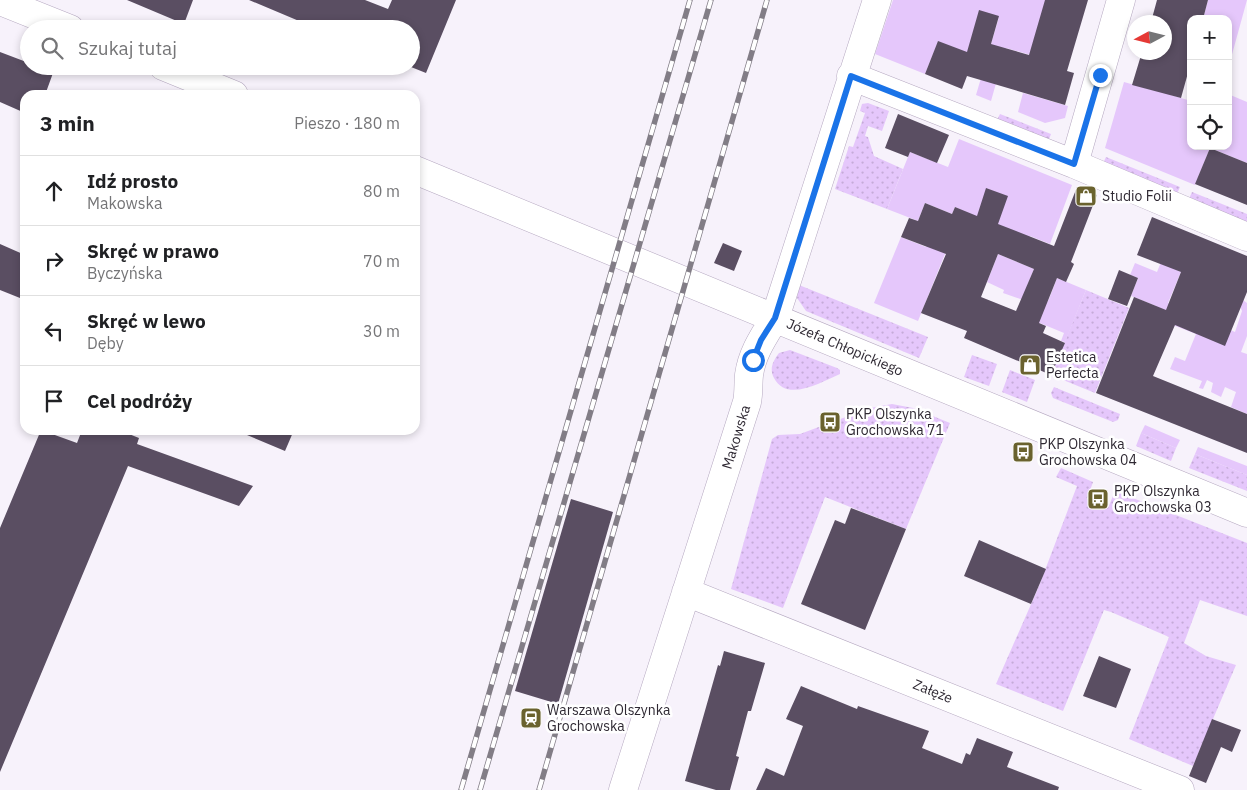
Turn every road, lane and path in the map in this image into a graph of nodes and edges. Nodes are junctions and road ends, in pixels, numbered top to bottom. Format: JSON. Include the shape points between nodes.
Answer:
{"nodes":[{"id":1,"x":876,"y":0,"type":"edge"},
{"id":2,"x":1120,"y":0,"type":"edge"},
{"id":3,"x":0,"y":1,"type":"edge"},
{"id":4,"x":48,"y":20,"type":"edge"},
{"id":5,"x":185,"y":75,"type":"edge"},
{"id":6,"x":851,"y":76,"type":"junction"},
{"id":7,"x":222,"y":90,"type":"edge"},
{"id":8,"x":1074,"y":164,"type":"junction"},
{"id":9,"x":420,"y":172,"type":"edge"},
{"id":10,"x":1247,"y":237,"type":"edge"},
{"id":11,"x":775,"y":318,"type":"junction"},
{"id":12,"x":1247,"y":513,"type":"edge"},
{"id":13,"x":686,"y":592,"type":"junction"},
{"id":14,"x":623,"y":790,"type":"edge"},
{"id":15,"x":1180,"y":790,"type":"edge"}],
"edges":[{"from":1,"to":6,"type":"street","name":"Makowska"},
{"from":2,"to":8,"type":"street"},
{"from":3,"to":4,"type":"street"},
{"from":5,"to":7,"type":"street"},
{"from":6,"to":8,"type":"street"},
{"from":6,"to":11,"type":"street","name":"Makowska"},
{"from":8,"to":10,"type":"street"},
{"from":9,"to":11,"type":"street","name":"Józefa Chłopickiego"},
{"from":11,"to":12,"type":"street","name":"Józefa Chłopickiego"},
{"from":11,"to":13,"type":"street","name":"Makowska","via":[[753,360],[747,402]]},
{"from":13,"to":14,"type":"street","name":"Makowska"},
{"from":13,"to":15,"type":"street","name":"Załęże"}]}
